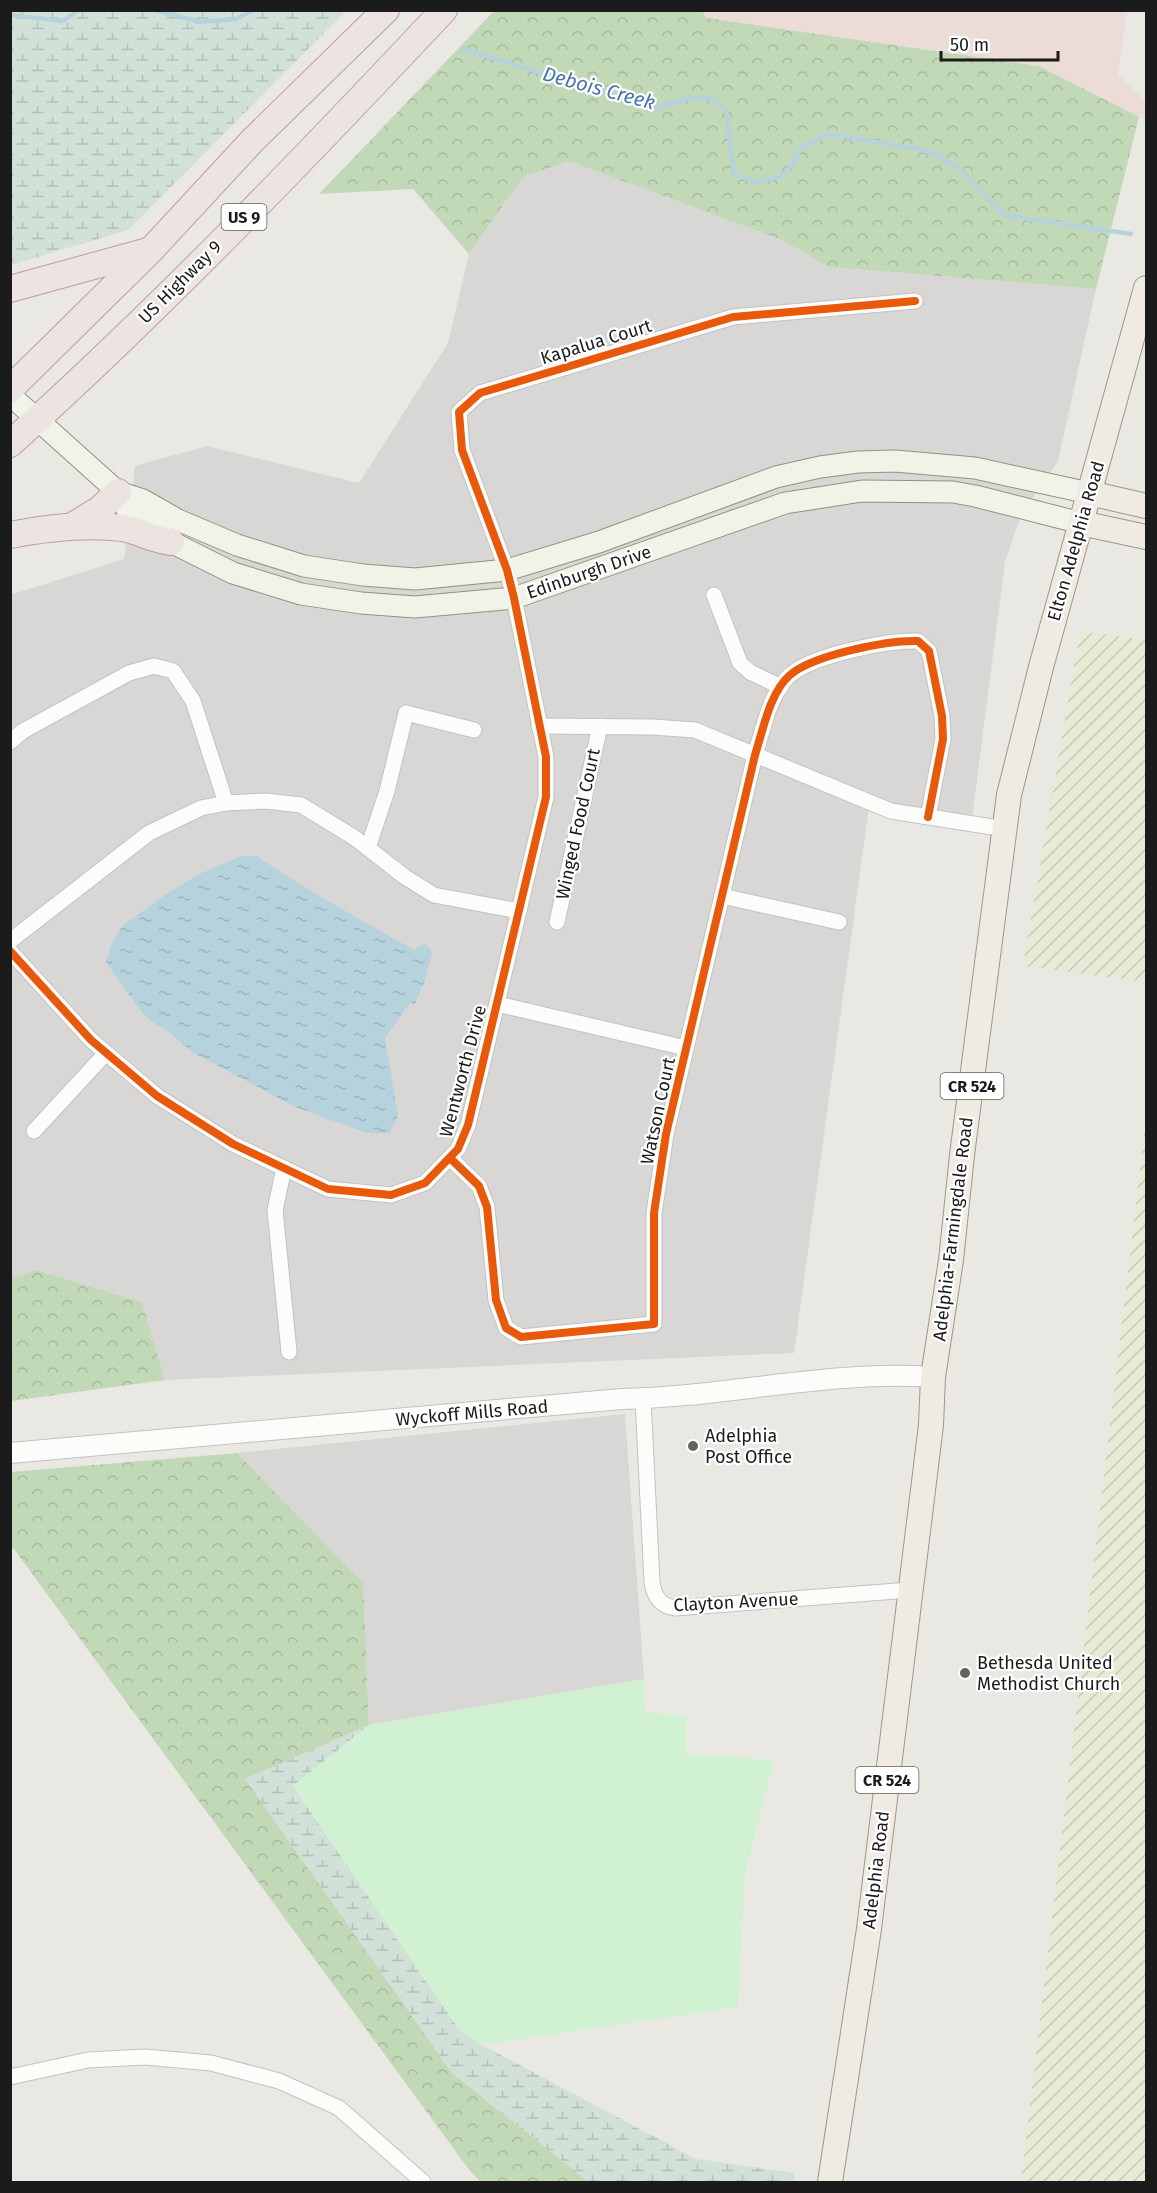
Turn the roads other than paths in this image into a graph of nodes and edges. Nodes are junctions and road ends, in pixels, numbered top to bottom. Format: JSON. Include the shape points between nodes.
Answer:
{"nodes":[{"id":1,"x":386,"y":10,"type":"edge"},
{"id":2,"x":444,"y":10,"type":"edge"},
{"id":3,"x":152,"y":250,"type":"junction"},
{"id":4,"x":1146,"y":288,"type":"edge"},
{"id":5,"x":10,"y":289,"type":"edge"},
{"id":6,"x":915,"y":301,"type":"dead end"},
{"id":7,"x":10,"y":389,"type":"edge"},
{"id":8,"x":10,"y":395,"type":"edge"},
{"id":9,"x":38,"y":419,"type":"junction"},
{"id":10,"x":10,"y":444,"type":"edge"},
{"id":11,"x":118,"y":492,"type":"junction"},
{"id":12,"x":1089,"y":493,"type":"junction"},
{"id":13,"x":1146,"y":506,"type":"edge"},
{"id":14,"x":1082,"y":523,"type":"junction"},
{"id":15,"x":74,"y":525,"type":"junction"},
{"id":16,"x":10,"y":535,"type":"edge"},
{"id":17,"x":1146,"y":537,"type":"edge"},
{"id":18,"x":171,"y":542,"type":"junction"},
{"id":19,"x":507,"y":570,"type":"junction"},
{"id":20,"x":714,"y":595,"type":"dead end"},
{"id":21,"x":514,"y":598,"type":"junction"},
{"id":22,"x":781,"y":687,"type":"junction"},
{"id":23,"x":538,"y":726,"type":"junction"},
{"id":24,"x":600,"y":726,"type":"junction"},
{"id":25,"x":474,"y":729,"type":"dead end"},
{"id":26,"x":10,"y":742,"type":"edge"},
{"id":27,"x":755,"y":755,"type":"junction"},
{"id":28,"x":1009,"y":795,"type":"joint"},
{"id":29,"x":226,"y":803,"type":"junction"},
{"id":30,"x":928,"y":817,"type":"junction"},
{"id":31,"x":1005,"y":829,"type":"junction"},
{"id":32,"x":368,"y":848,"type":"junction"},
{"id":33,"x":722,"y":896,"type":"junction"},
{"id":34,"x":519,"y":911,"type":"junction"},
{"id":35,"x":557,"y":922,"type":"dead end"},
{"id":36,"x":839,"y":922,"type":"dead end"},
{"id":37,"x":10,"y":941,"type":"edge"},
{"id":38,"x":10,"y":951,"type":"edge"},
{"id":39,"x":497,"y":1004,"type":"junction"},
{"id":40,"x":686,"y":1048,"type":"junction"},
{"id":41,"x":106,"y":1053,"type":"junction"},
{"id":42,"x":34,"y":1131,"type":"dead end"},
{"id":43,"x":450,"y":1158,"type":"junction"},
{"id":44,"x":284,"y":1168,"type":"junction"},
{"id":45,"x":289,"y":1352,"type":"dead end"},
{"id":46,"x":933,"y":1377,"type":"junction"},
{"id":47,"x":643,"y":1399,"type":"junction"},
{"id":48,"x":10,"y":1453,"type":"edge"},
{"id":49,"x":910,"y":1590,"type":"junction"},
{"id":50,"x":10,"y":2077,"type":"edge"},
{"id":51,"x":423,"y":2182,"type":"edge"},
{"id":52,"x":830,"y":2182,"type":"edge"}],
"edges":[{"from":1,"to":3,"type":"highway","number":"US 9","via":[[252,141]]},
{"from":2,"to":9,"type":"highway","name":"US Highway 9","number":"US 9","via":[[193,269]]},
{"from":3,"to":5,"type":"highway"},
{"from":3,"to":7,"type":"highway","number":"US 9"},
{"from":4,"to":12,"type":"main road","name":"Elton Adelphia Road","number":"CR 524"},
{"from":6,"to":19,"type":"street","name":"Kapalua Court","via":[[733,317],[480,393],[459,412],[462,450]]},
{"from":8,"to":9,"type":"main road","name":"Edinburgh Drive"},
{"from":9,"to":10,"type":"highway","name":"US Highway 9","number":"US 9"},
{"from":9,"to":11,"type":"main road","name":"Edinburgh Drive"},
{"from":11,"to":15,"type":"highway"},
{"from":11,"to":18,"type":"main road","name":"Edinburgh Drive","via":[[128,511]]},
{"from":11,"to":19,"type":"main road","name":"Edinburgh Drive","via":[[237,545],[304,566],[415,579]]},
{"from":12,"to":13,"type":"main road"},
{"from":12,"to":14,"type":"main road","name":"Elton Adelphia Road","number":"CR 524"},
{"from":12,"to":19,"type":"main road","name":"Edinburgh Drive","via":[[1007,474],[935,464],[858,462],[819,467],[776,477],[599,542]]},
{"from":14,"to":17,"type":"main road"},
{"from":14,"to":21,"type":"main road","name":"Edinburgh Drive","via":[[953,492],[862,490],[785,503]]},
{"from":14,"to":28,"type":"main road","name":"Elton Adelphia Road","number":"CR 524"},
{"from":15,"to":16,"type":"highway"},
{"from":15,"to":18,"type":"highway","via":[[122,528]]},
{"from":18,"to":21,"type":"main road","name":"Edinburgh Drive","via":[[233,573],[301,594],[414,607]]},
{"from":19,"to":21,"type":"street","name":"Wentworth Drive"},
{"from":20,"to":22,"type":"street","via":[[740,663]]},
{"from":21,"to":23,"type":"street","name":"Wentworth Drive"},
{"from":22,"to":27,"type":"street","name":"Watson Court","via":[[773,699]]},
{"from":22,"to":30,"type":"street","via":[[790,675],[821,658],[903,640],[918,641],[929,651],[942,716],[943,739]]},
{"from":23,"to":24,"type":"street"},
{"from":23,"to":34,"type":"street","name":"Wentworth Drive","via":[[546,757],[546,797]]},
{"from":24,"to":27,"type":"street","via":[[695,730]]},
{"from":24,"to":35,"type":"street","name":"Winged Food Court"},
{"from":25,"to":32,"type":"street","via":[[406,713],[387,792]]},
{"from":26,"to":29,"type":"street","via":[[129,673],[154,666],[174,672],[193,701]]},
{"from":27,"to":30,"type":"street","via":[[891,811]]},
{"from":27,"to":33,"type":"street","name":"Watson Court"},
{"from":28,"to":31,"type":"main road","name":"Adelphia-Farmingdale Road","number":"CR 524"},
{"from":29,"to":32,"type":"street","via":[[266,801],[301,805]]},
{"from":29,"to":37,"type":"street","via":[[201,808],[149,833]]},
{"from":30,"to":31,"type":"street"},
{"from":31,"to":46,"type":"main road","name":"Adelphia-Farmingdale Road","number":"CR 524"},
{"from":32,"to":34,"type":"street","via":[[434,895]]},
{"from":33,"to":36,"type":"street"},
{"from":33,"to":40,"type":"street","name":"Watson Court"},
{"from":34,"to":39,"type":"street","name":"Wentworth Drive"},
{"from":38,"to":41,"type":"street","name":"Wentworth Drive"},
{"from":39,"to":40,"type":"street"},
{"from":39,"to":43,"type":"street","name":"Wentworth Drive","via":[[468,1125]]},
{"from":40,"to":43,"type":"street","name":"Watson Court","via":[[666,1134],[654,1213],[654,1324],[521,1337],[506,1328],[496,1300],[487,1207],[480,1186]]},
{"from":41,"to":42,"type":"street"},
{"from":41,"to":44,"type":"street","name":"Wentworth Drive","via":[[157,1096],[233,1144]]},
{"from":43,"to":44,"type":"street","name":"Wentworth Drive","via":[[425,1182],[391,1195],[328,1190]]},
{"from":44,"to":45,"type":"street","via":[[275,1210]]},
{"from":46,"to":47,"type":"street","name":"Wyckoff Mills Road","via":[[849,1376]]},
{"from":46,"to":49,"type":"main road","name":"Adelphia Road","number":"CR 524","via":[[931,1425]]},
{"from":47,"to":48,"type":"street","name":"Wyckoff Mills Road"},
{"from":47,"to":49,"type":"street","name":"Clayton Avenue","via":[[652,1582],[659,1602],[675,1608]]},
{"from":49,"to":52,"type":"main road","name":"Adelphia Road","number":"CR 524","via":[[869,1929]]},
{"from":50,"to":51,"type":"street","via":[[88,2060],[145,2056],[211,2062],[279,2080],[339,2108]]}]}
